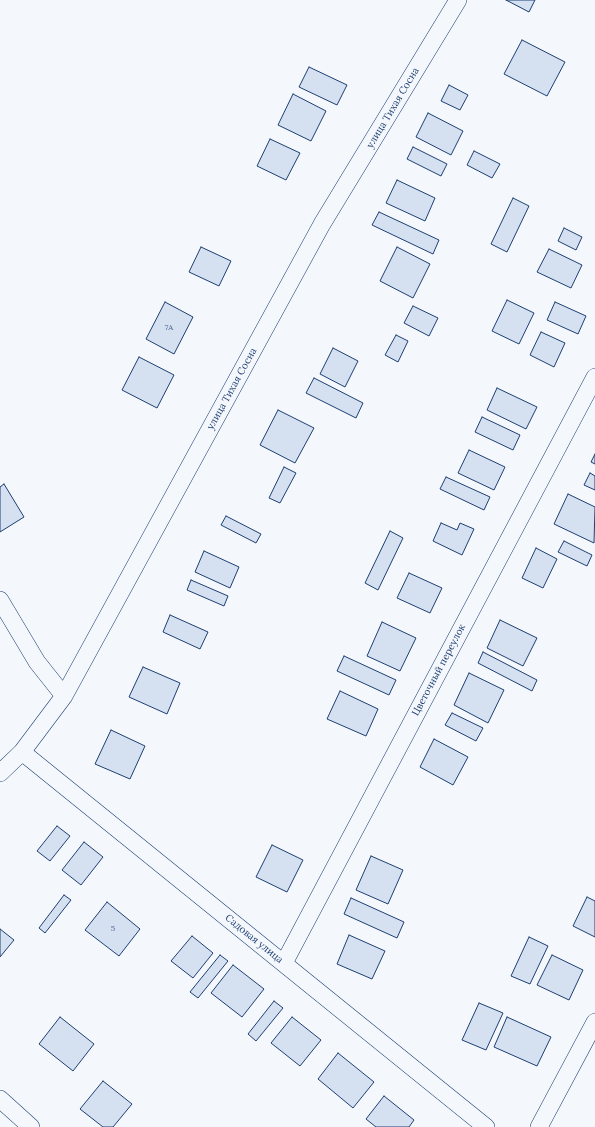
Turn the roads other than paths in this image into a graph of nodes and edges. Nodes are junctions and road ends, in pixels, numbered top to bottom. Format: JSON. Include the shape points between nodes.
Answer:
{"nodes":[{"id":1,"x":458,"y":0,"type":"edge"},
{"id":2,"x":595,"y":377,"type":"edge"},
{"id":3,"x":0,"y":600,"type":"edge"},
{"id":4,"x":64,"y":696,"type":"junction"},
{"id":5,"x":22,"y":752,"type":"junction"},
{"id":6,"x":0,"y":773,"type":"edge"},
{"id":7,"x":284,"y":963,"type":"junction"},
{"id":8,"x":595,"y":1022,"type":"edge"},
{"id":9,"x":0,"y":1099,"type":"edge"},
{"id":10,"x":31,"y":1127,"type":"edge"},
{"id":11,"x":486,"y":1127,"type":"edge"},
{"id":12,"x":539,"y":1127,"type":"edge"}],
"edges":[{"from":1,"to":4,"type":"street","name":"улица Тихая Сосна","via":[[322,224]]},
{"from":2,"to":7,"type":"street","name":"Цветочный переулок"},
{"from":3,"to":4,"type":"street","via":[[37,662]]},
{"from":4,"to":5,"type":"street","name":"улица Тихая Сосна"},
{"from":5,"to":6,"type":"street","name":"улица Тихая Сосна"},
{"from":5,"to":7,"type":"street","name":"Садовая улица"},
{"from":7,"to":11,"type":"street","name":"Садовая улица"},
{"from":8,"to":12,"type":"street"},
{"from":9,"to":10,"type":"street"}]}
